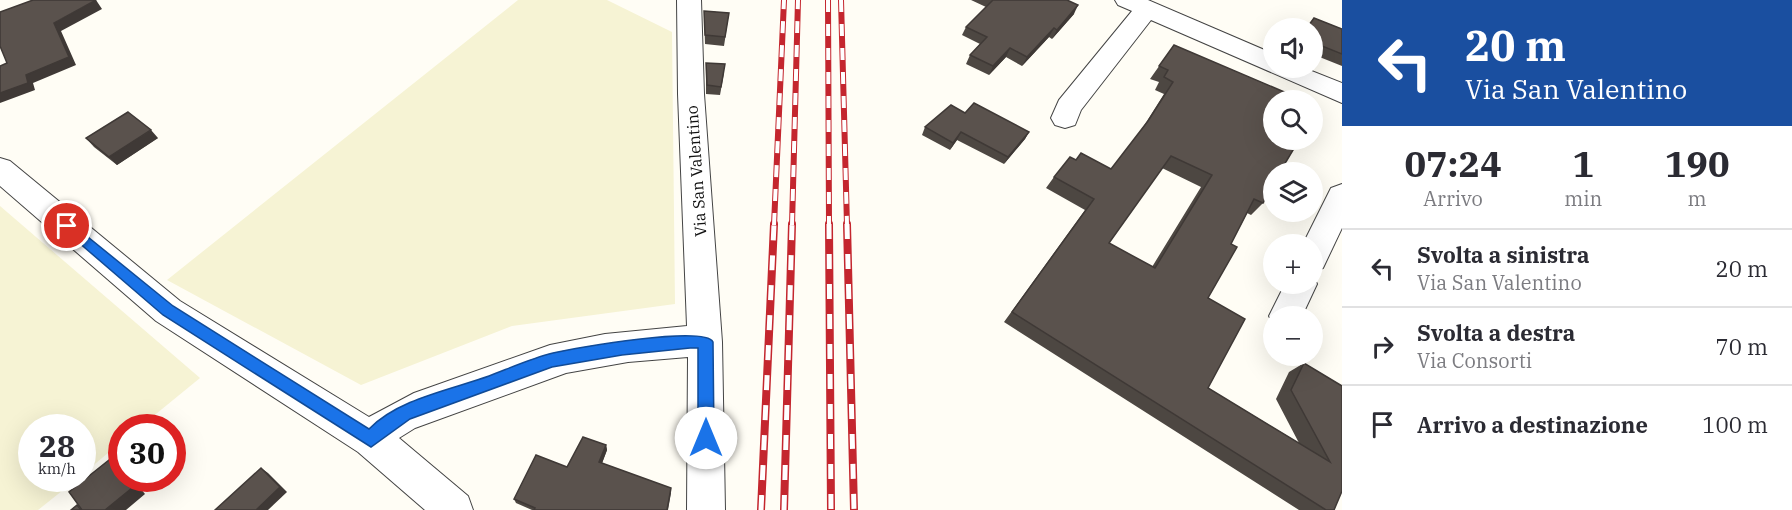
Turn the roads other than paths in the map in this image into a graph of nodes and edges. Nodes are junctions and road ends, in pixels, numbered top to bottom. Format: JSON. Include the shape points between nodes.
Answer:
{"nodes":[{"id":1,"x":689,"y":0,"type":"edge"},
{"id":2,"x":1137,"y":4,"type":"edge"},
{"id":3,"x":1263,"y":59,"type":"edge"},
{"id":4,"x":1304,"y":78,"type":"edge"},
{"id":5,"x":1342,"y":94,"type":"edge"},
{"id":6,"x":1065,"y":118,"type":"dead end"},
{"id":7,"x":0,"y":169,"type":"edge"},
{"id":8,"x":1342,"y":196,"type":"edge"},
{"id":9,"x":1323,"y":237,"type":"edge"},
{"id":10,"x":705,"y":342,"type":"junction"},
{"id":11,"x":371,"y":439,"type":"junction"},
{"id":12,"x":454,"y":510,"type":"edge"},
{"id":13,"x":706,"y":510,"type":"edge"}],
"edges":[{"from":1,"to":10,"type":"street","name":"Via San Valentino"},
{"from":2,"to":3,"type":"street"},
{"from":2,"to":6,"type":"street"},
{"from":4,"to":5,"type":"street"},
{"from":7,"to":11,"type":"street","via":[[168,311]]},
{"from":8,"to":9,"type":"street"},
{"from":10,"to":11,"type":"street","via":[[622,348],[552,360],[405,413]]},
{"from":10,"to":13,"type":"street","name":"Via San Valentino"},
{"from":11,"to":12,"type":"street"}]}
